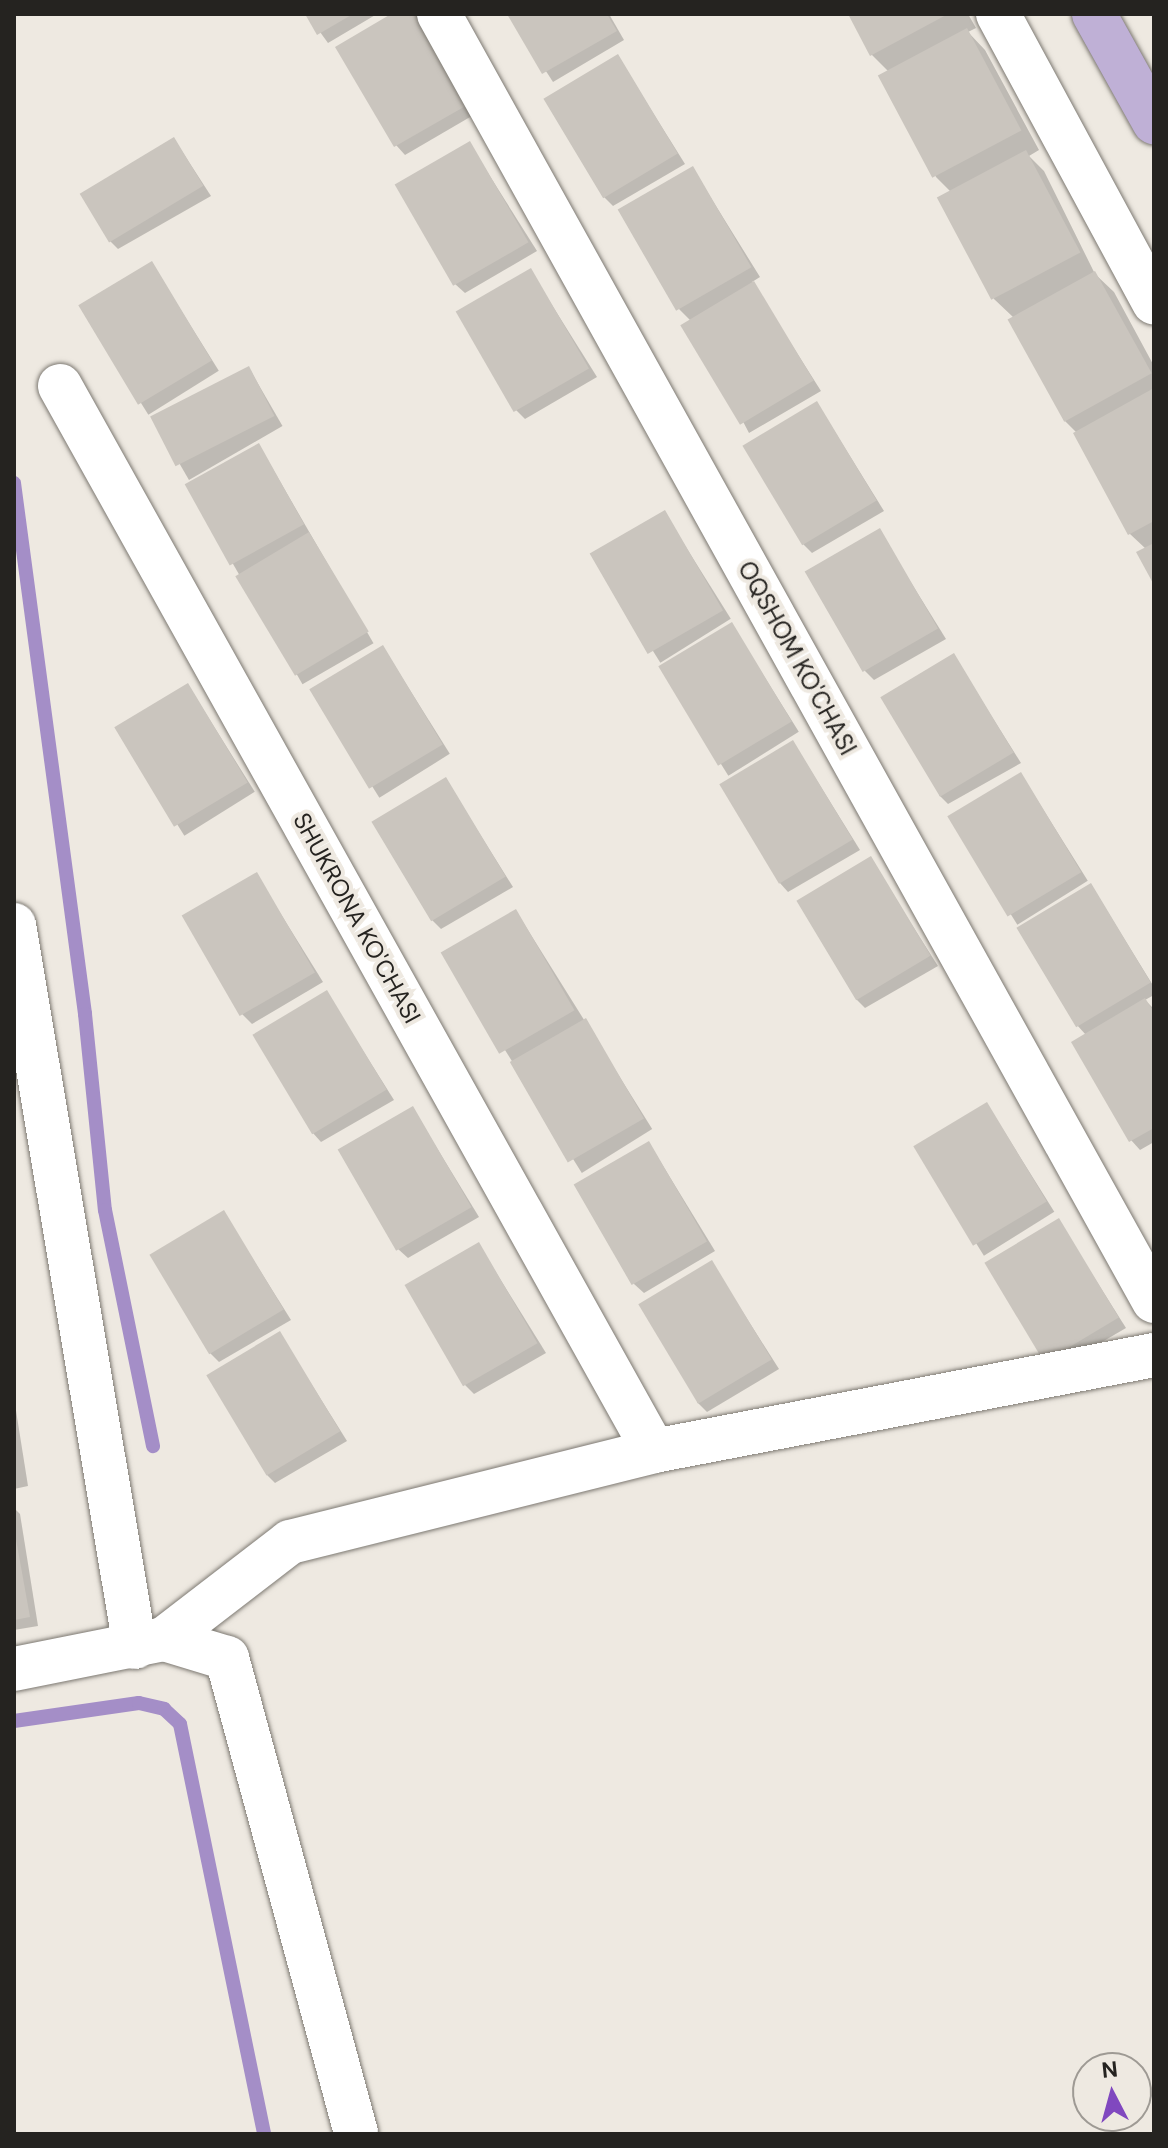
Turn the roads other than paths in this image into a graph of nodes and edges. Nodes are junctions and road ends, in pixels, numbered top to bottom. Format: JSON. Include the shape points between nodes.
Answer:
{"nodes":[{"id":1,"x":439,"y":14,"type":"edge"},
{"id":2,"x":998,"y":14,"type":"edge"},
{"id":3,"x":1094,"y":14,"type":"edge"},
{"id":4,"x":1154,"y":122,"type":"edge"},
{"id":5,"x":1154,"y":302,"type":"edge"},
{"id":6,"x":60,"y":386,"type":"dead end"},
{"id":7,"x":14,"y":925,"type":"edge"},
{"id":8,"x":1154,"y":1301,"type":"edge"},
{"id":9,"x":1154,"y":1355,"type":"edge"},
{"id":10,"x":654,"y":1451,"type":"junction"},
{"id":11,"x":150,"y":1643,"type":"junction"},
{"id":12,"x":14,"y":1669,"type":"edge"},
{"id":13,"x":356,"y":2134,"type":"edge"}],
"edges":[{"from":1,"to":8,"type":"street","name":"OQSHOM KO'CHASI"},
{"from":2,"to":5,"type":"street"},
{"from":3,"to":4,"type":"main road"},
{"from":6,"to":10,"type":"street","name":"SHUKRONA KO'CHASI"},
{"from":7,"to":11,"type":"street"},
{"from":9,"to":10,"type":"street"},
{"from":10,"to":11,"type":"street","via":[[290,1542]]},
{"from":11,"to":12,"type":"street"},
{"from":11,"to":13,"type":"street","via":[[227,1658]]}]}
